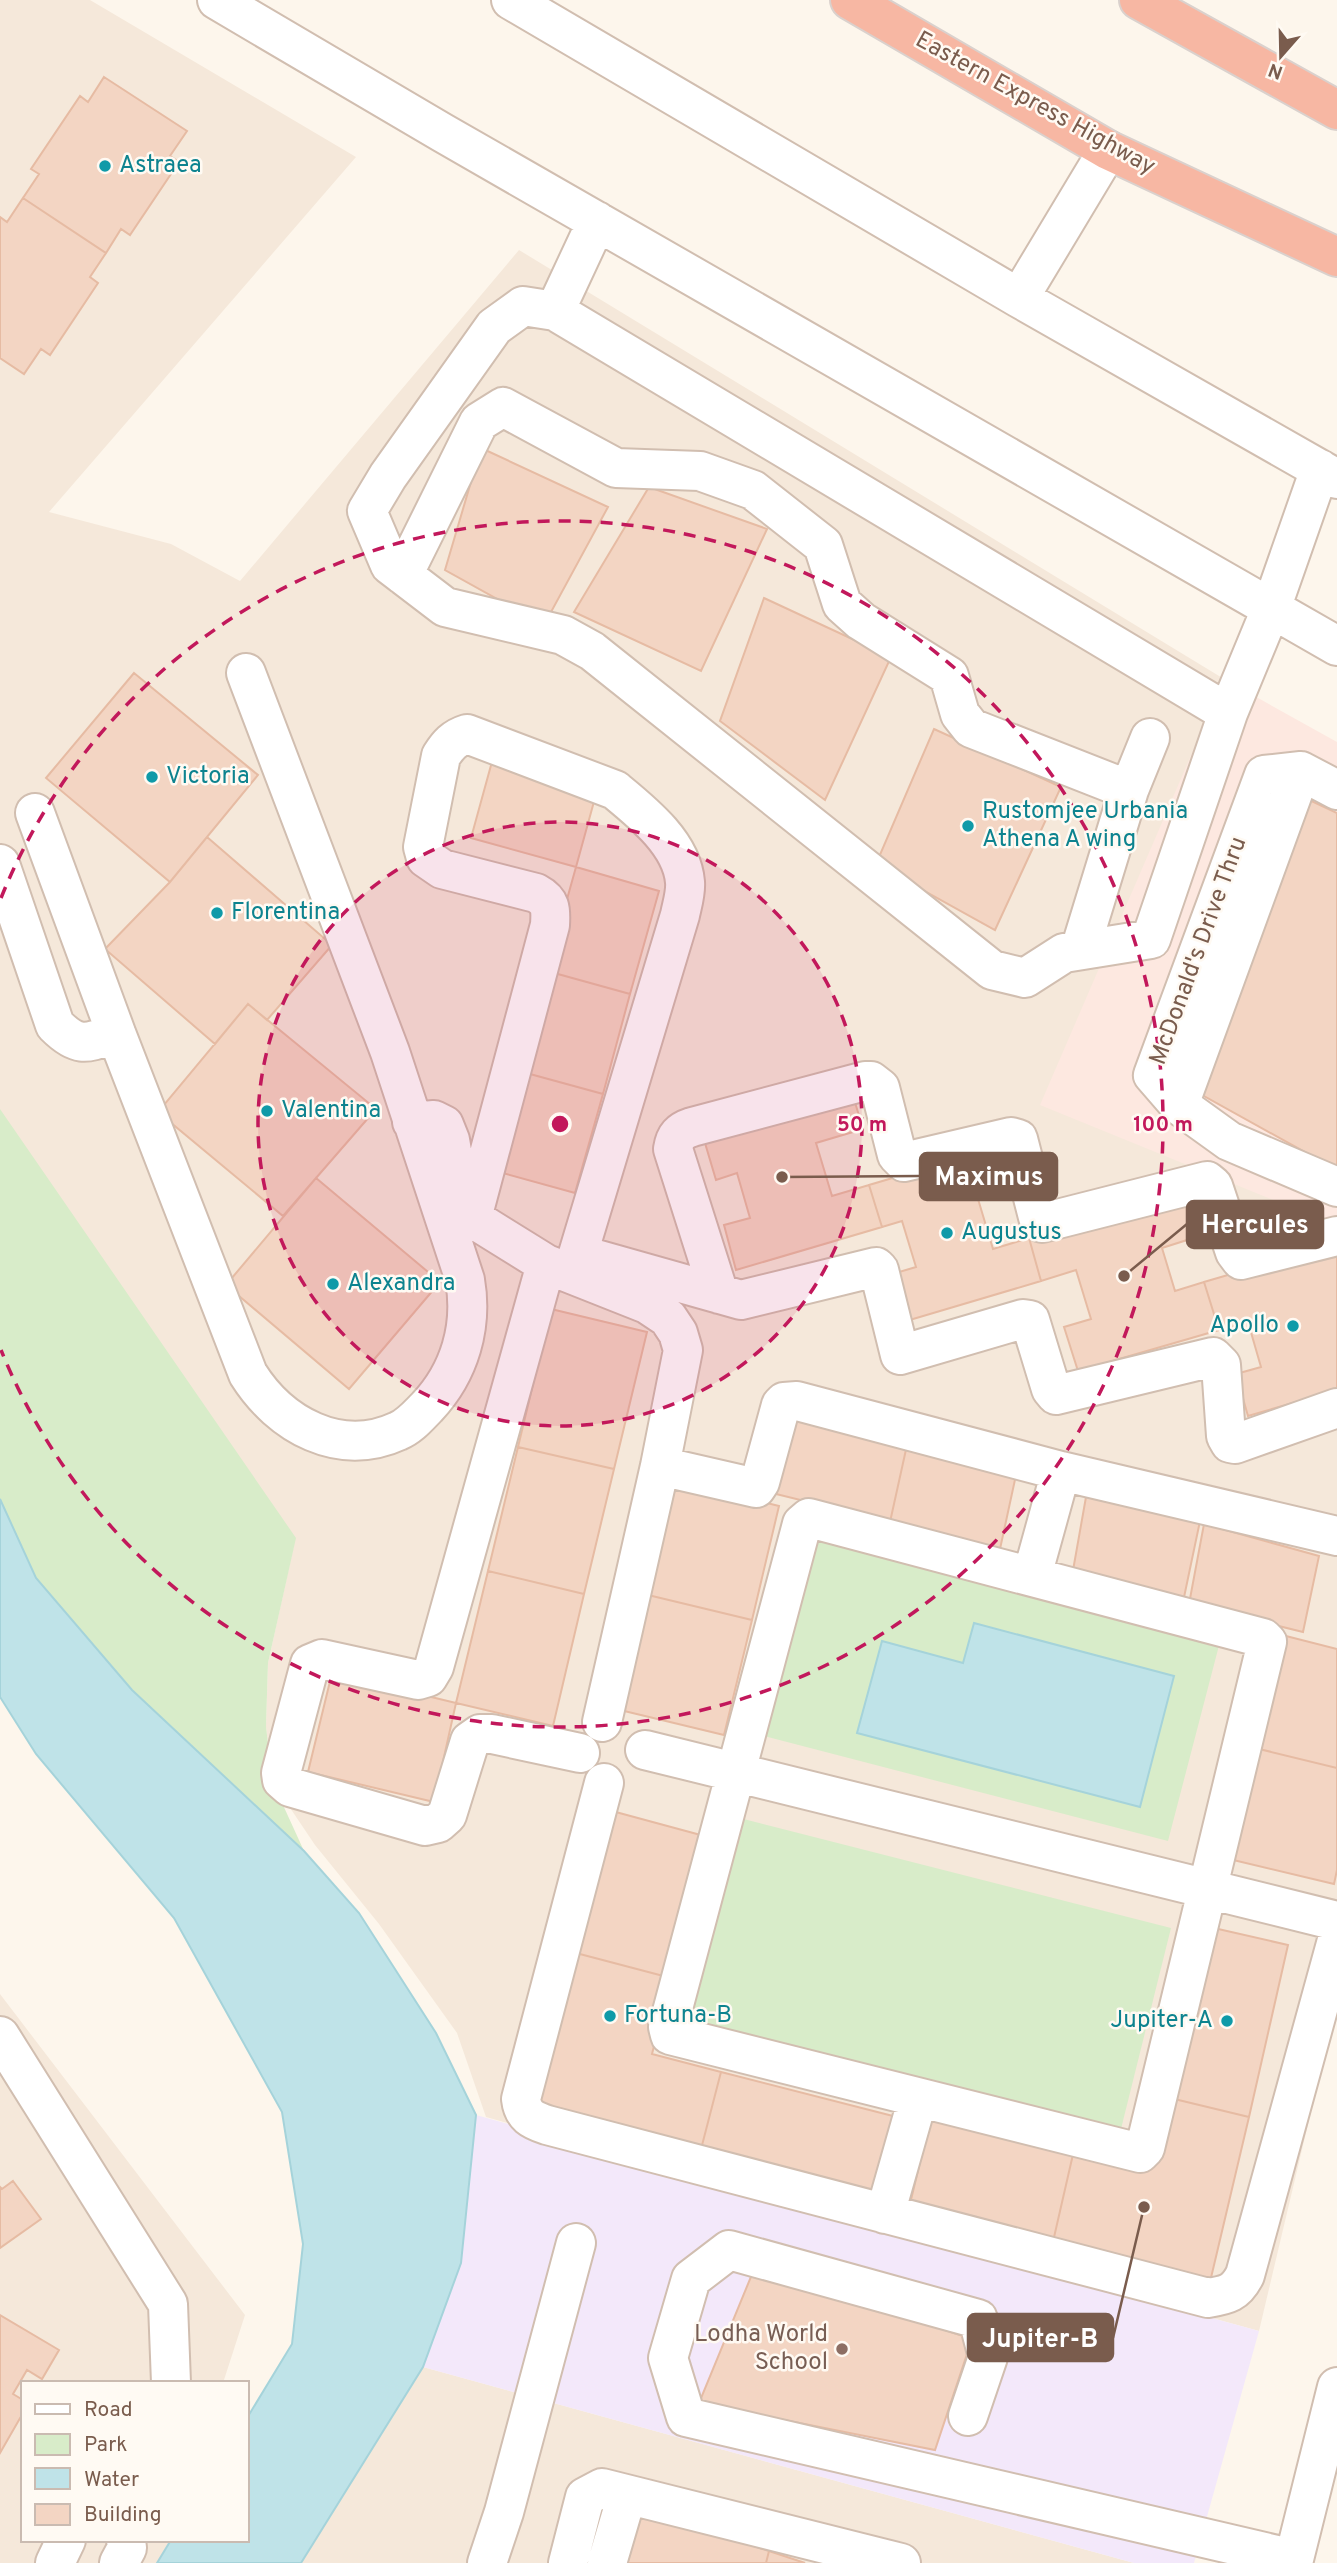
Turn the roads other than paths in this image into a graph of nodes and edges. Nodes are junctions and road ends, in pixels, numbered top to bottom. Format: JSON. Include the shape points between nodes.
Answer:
{"nodes":[{"id":1,"x":217,"y":0,"type":"edge"},
{"id":2,"x":511,"y":0,"type":"edge"},
{"id":3,"x":850,"y":0,"type":"edge"},
{"id":4,"x":1139,"y":0,"type":"edge"},
{"id":5,"x":1337,"y":110,"type":"edge"},
{"id":6,"x":1108,"y":150,"type":"junction"},
{"id":7,"x":597,"y":221,"type":"junction"},
{"id":8,"x":1337,"y":257,"type":"edge"},
{"id":9,"x":1019,"y":298,"type":"junction"},
{"id":10,"x":555,"y":311,"type":"junction"},
{"id":11,"x":1329,"y":474,"type":"edge"},
{"id":12,"x":403,"y":575,"type":"junction"},
{"id":13,"x":1271,"y":609,"type":"junction"},
{"id":14,"x":1337,"y":646,"type":"edge"},
{"id":15,"x":246,"y":673,"type":"dead end"},
{"id":16,"x":1228,"y":713,"type":"junction"},
{"id":17,"x":1150,"y":737,"type":"dead end"},
{"id":18,"x":1129,"y":790,"type":"junction"},
{"id":19,"x":1337,"y":790,"type":"edge"},
{"id":20,"x":35,"y":813,"type":"dead end"},
{"id":21,"x":0,"y":864,"type":"edge"},
{"id":22,"x":1080,"y":950,"type":"junction"},
{"id":23,"x":116,"y":1033,"type":"junction"},
{"id":24,"x":412,"y":1122,"type":"junction"},
{"id":25,"x":1337,"y":1187,"type":"edge"},
{"id":26,"x":472,"y":1218,"type":"junction"},
{"id":27,"x":1337,"y":1236,"type":"edge"},
{"id":28,"x":565,"y":1264,"type":"junction"},
{"id":29,"x":719,"y":1294,"type":"junction"},
{"id":30,"x":1337,"y":1408,"type":"edge"},
{"id":31,"x":660,"y":1465,"type":"junction"},
{"id":32,"x":1061,"y":1471,"type":"junction"},
{"id":33,"x":1337,"y":1536,"type":"edge"},
{"id":34,"x":1032,"y":1576,"type":"junction"},
{"id":35,"x":602,"y":1722,"type":"junction"},
{"id":36,"x":645,"y":1750,"type":"junction"},
{"id":37,"x":580,"y":1753,"type":"junction"},
{"id":38,"x":735,"y":1774,"type":"junction"},
{"id":39,"x":604,"y":1783,"type":"junction"},
{"id":40,"x":1207,"y":1890,"type":"junction"},
{"id":41,"x":1337,"y":1922,"type":"edge"},
{"id":42,"x":1337,"y":1940,"type":"edge"},
{"id":43,"x":0,"y":2036,"type":"edge"},
{"id":44,"x":918,"y":2098,"type":"junction"},
{"id":45,"x":885,"y":2214,"type":"junction"},
{"id":46,"x":576,"y":2243,"type":"dead end"},
{"id":47,"x":171,"y":2381,"type":"edge"},
{"id":48,"x":1337,"y":2387,"type":"edge"},
{"id":49,"x":968,"y":2416,"type":"dead end"},
{"id":50,"x":627,"y":2495,"type":"junction"},
{"id":51,"x":64,"y":2542,"type":"edge"},
{"id":52,"x":126,"y":2542,"type":"edge"},
{"id":53,"x":1293,"y":2561,"type":"edge"},
{"id":54,"x":55,"y":2563,"type":"edge"},
{"id":55,"x":118,"y":2563,"type":"edge"},
{"id":56,"x":487,"y":2563,"type":"edge"},
{"id":57,"x":568,"y":2563,"type":"edge"},
{"id":58,"x":607,"y":2563,"type":"edge"},
{"id":59,"x":901,"y":2563,"type":"edge"}],
"edges":[{"from":1,"to":7,"type":"street"},
{"from":2,"to":9,"type":"street"},
{"from":3,"to":6,"type":"highway","name":"Eastern Express Highway"},
{"from":4,"to":5,"type":"highway"},
{"from":6,"to":8,"type":"highway","name":"Eastern Express Highway"},
{"from":6,"to":9,"type":"street"},
{"from":7,"to":10,"type":"street"},
{"from":7,"to":13,"type":"street"},
{"from":9,"to":11,"type":"street"},
{"from":10,"to":12,"type":"street","via":[[523,306],[495,327],[367,511],[390,565]]},
{"from":10,"to":16,"type":"street"},
{"from":11,"to":13,"type":"street"},
{"from":12,"to":18,"type":"street","via":[[479,422],[503,407],[616,468],[700,471],[753,490],[823,545],[842,604],[949,676],[960,714],[971,728]]},
{"from":12,"to":22,"type":"street","via":[[445,607],[563,635],[592,651],[992,970],[1025,978],[1064,953]]},
{"from":13,"to":14,"type":"street"},
{"from":13,"to":16,"type":"street"},
{"from":15,"to":24,"type":"street","via":[[390,1052]]},
{"from":16,"to":22,"type":"street","via":[[1150,939]]},
{"from":17,"to":18,"type":"street"},
{"from":18,"to":22,"type":"street"},
{"from":19,"to":25,"type":"street","name":"McDonald's Drive Thru","via":[[1301,771],[1264,775],[1153,1075],[1179,1105],[1229,1141]]},
{"from":20,"to":23,"type":"street"},
{"from":21,"to":23,"type":"street","via":[[55,1025],[69,1039],[86,1044]]},
{"from":23,"to":24,"type":"street","via":[[248,1374],[273,1407],[330,1438],[376,1438],[412,1423],[448,1379],[465,1338],[469,1302],[465,1280]]},
{"from":24,"to":26,"type":"street","via":[[434,1120],[444,1125],[458,1185]]},
{"from":26,"to":28,"type":"street"},
{"from":26,"to":28,"type":"street","via":[[551,908],[536,893],[442,869],[426,858],[423,847],[441,756],[457,737],[467,734],[615,790],[673,848],[683,866],[686,886],[680,915]]},
{"from":27,"to":29,"type":"street","via":[[1241,1260],[1213,1186],[1207,1181],[1042,1223],[1018,1139],[904,1162],[897,1155],[880,1088],[865,1081],[692,1127],[675,1138],[673,1149]]},
{"from":28,"to":29,"type":"street"},
{"from":28,"to":31,"type":"street","via":[[647,1304],[668,1318],[677,1334],[683,1350]]},
{"from":28,"to":37,"type":"street","via":[[434,1667],[428,1677],[418,1680],[322,1659],[310,1664],[281,1773],[290,1787],[425,1826],[439,1823],[447,1815],[470,1741],[480,1734]]},
{"from":29,"to":30,"type":"street","via":[[741,1300],[876,1267],[900,1355],[1027,1319],[1056,1395],[1213,1357],[1221,1365],[1230,1443]]},
{"from":31,"to":32,"type":"street","via":[[756,1488],[781,1405],[791,1401]]},
{"from":31,"to":35,"type":"street"},
{"from":32,"to":33,"type":"street"},
{"from":32,"to":34,"type":"street"},
{"from":34,"to":38,"type":"street","via":[[806,1519]]},
{"from":34,"to":40,"type":"street","via":[[1267,1642]]},
{"from":35,"to":36,"type":"street","via":[[632,1726]]},
{"from":35,"to":37,"type":"street","via":[[586,1734]]},
{"from":36,"to":38,"type":"street"},
{"from":36,"to":39,"type":"street","via":[[637,1775],[621,1784]]},
{"from":37,"to":39,"type":"street","via":[[588,1773]]},
{"from":38,"to":40,"type":"street"},
{"from":38,"to":44,"type":"street","via":[[668,2027],[670,2035]]},
{"from":39,"to":45,"type":"street","via":[[522,2109],[547,2125]]},
{"from":40,"to":41,"type":"street"},
{"from":40,"to":44,"type":"street","via":[[1145,2148],[1140,2153]]},
{"from":42,"to":45,"type":"street","via":[[1245,2275],[1231,2294],[1208,2298]]},
{"from":43,"to":47,"type":"street","via":[[168,2304]]},
{"from":44,"to":45,"type":"street"},
{"from":46,"to":56,"type":"street"},
{"from":48,"to":53,"type":"street"},
{"from":49,"to":53,"type":"street","via":[[988,2357],[978,2319],[729,2250],[691,2279],[668,2358],[686,2417]]},
{"from":50,"to":57,"type":"street","via":[[601,2488],[585,2497]]},
{"from":50,"to":58,"type":"street"},
{"from":50,"to":59,"type":"street"},
{"from":51,"to":54,"type":"street"},
{"from":52,"to":55,"type":"street"}]}
